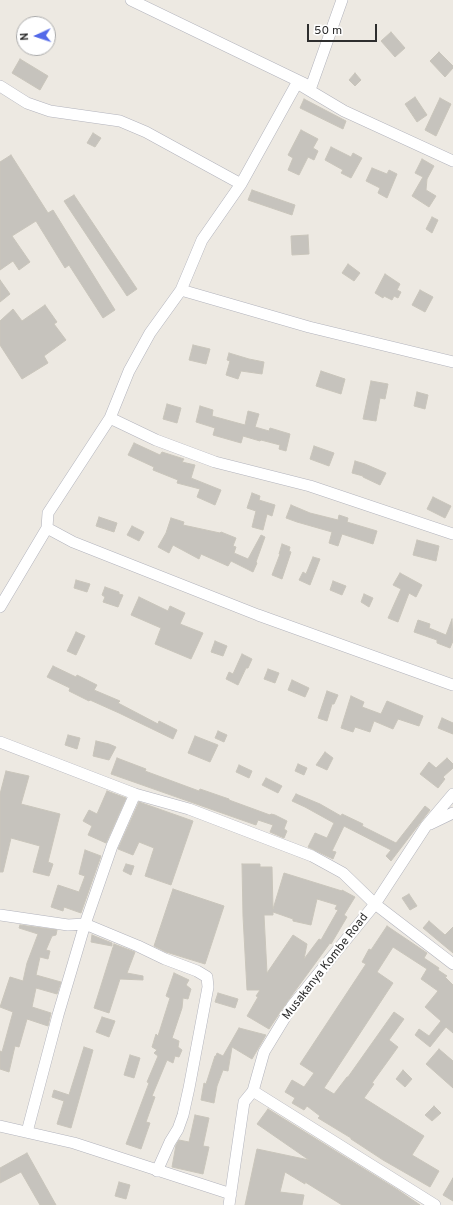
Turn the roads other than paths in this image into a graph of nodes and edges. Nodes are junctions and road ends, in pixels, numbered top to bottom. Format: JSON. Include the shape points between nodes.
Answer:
{"nodes":[{"id":1,"x":131,"y":0,"type":"edge"},
{"id":2,"x":342,"y":0,"type":"edge"},
{"id":3,"x":297,"y":83,"type":"junction"},
{"id":4,"x":0,"y":86,"type":"edge"},
{"id":5,"x":311,"y":87,"type":"junction"},
{"id":6,"x":453,"y":161,"type":"edge"},
{"id":7,"x":241,"y":184,"type":"junction"},
{"id":8,"x":181,"y":290,"type":"junction"},
{"id":9,"x":453,"y":362,"type":"edge"},
{"id":10,"x":110,"y":418,"type":"junction"},
{"id":11,"x":47,"y":528,"type":"junction"},
{"id":12,"x":453,"y":534,"type":"edge"},
{"id":13,"x":0,"y":607,"type":"edge"},
{"id":14,"x":453,"y":685,"type":"edge"},
{"id":15,"x":0,"y":742,"type":"edge"},
{"id":16,"x":135,"y":794,"type":"junction"},
{"id":17,"x":453,"y":794,"type":"edge"},
{"id":18,"x":453,"y":812,"type":"edge"},
{"id":19,"x":426,"y":826,"type":"junction"},
{"id":20,"x":375,"y":904,"type":"junction"},
{"id":21,"x":0,"y":915,"type":"edge"},
{"id":22,"x":85,"y":924,"type":"junction"},
{"id":23,"x":453,"y":964,"type":"edge"},
{"id":24,"x":253,"y":1092,"type":"junction"},
{"id":25,"x":0,"y":1126,"type":"edge"},
{"id":26,"x":27,"y":1132,"type":"junction"},
{"id":27,"x":157,"y":1171,"type":"junction"},
{"id":28,"x":230,"y":1200,"type":"edge"},
{"id":29,"x":435,"y":1205,"type":"edge"}],
"edges":[{"from":1,"to":5,"type":"street"},
{"from":2,"to":5,"type":"street"},
{"from":3,"to":5,"type":"street"},
{"from":3,"to":6,"type":"street","via":[[344,111]]},
{"from":3,"to":7,"type":"street"},
{"from":4,"to":7,"type":"street","via":[[27,102],[50,111],[120,121],[146,132]]},
{"from":7,"to":8,"type":"street","via":[[202,240]]},
{"from":8,"to":9,"type":"street","via":[[309,327]]},
{"from":8,"to":10,"type":"street","via":[[150,333],[129,371]]},
{"from":10,"to":11,"type":"street","via":[[48,513]]},
{"from":10,"to":12,"type":"street","via":[[156,440],[215,462],[310,486]]},
{"from":11,"to":13,"type":"street"},
{"from":11,"to":14,"type":"street","via":[[73,542],[258,615]]},
{"from":15,"to":16,"type":"street"},
{"from":16,"to":20,"type":"street","via":[[189,809],[312,856],[342,873]]},
{"from":16,"to":22,"type":"street","via":[[112,846]]},
{"from":17,"to":19,"type":"street","name":"Musakanya Kombe Road"},
{"from":18,"to":19,"type":"street"},
{"from":19,"to":20,"type":"street","name":"Musakanya Kombe Road"},
{"from":20,"to":23,"type":"street"},
{"from":20,"to":24,"type":"street","name":"Musakanya Kombe Road","via":[[292,1006],[264,1052]]},
{"from":21,"to":22,"type":"street","via":[[68,925]]},
{"from":22,"to":26,"type":"street"},
{"from":22,"to":27,"type":"street","via":[[207,977],[183,1115]]},
{"from":24,"to":28,"type":"street","name":"Musakanya Kombe Road","via":[[244,1102]]},
{"from":24,"to":29,"type":"street"},
{"from":25,"to":26,"type":"street"},
{"from":26,"to":27,"type":"street","via":[[74,1142]]},
{"from":27,"to":28,"type":"street","via":[[176,1175]]}]}
